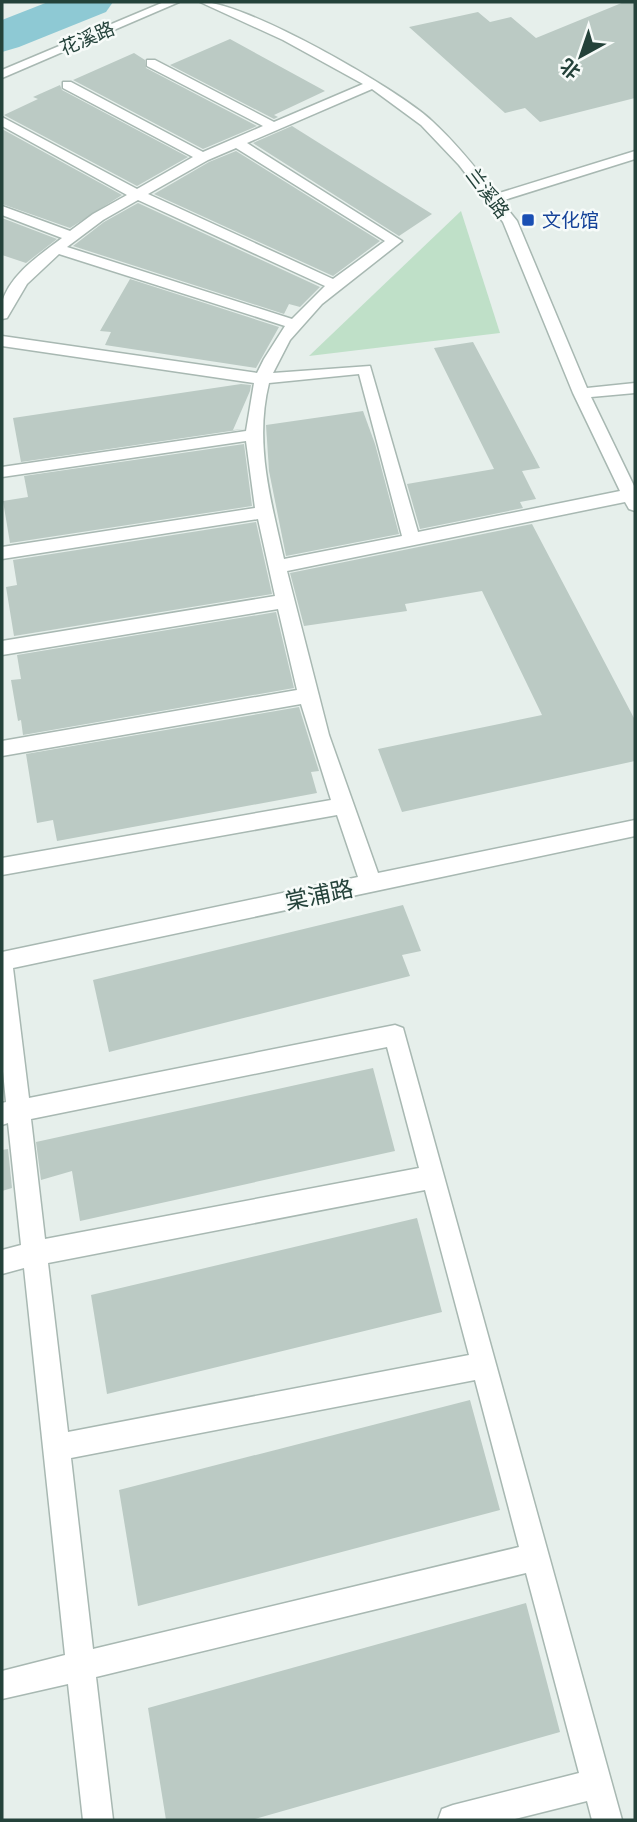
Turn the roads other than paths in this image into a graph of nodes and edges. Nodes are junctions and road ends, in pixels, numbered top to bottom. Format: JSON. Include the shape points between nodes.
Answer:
{"nodes":[{"id":1,"x":173,"y":2,"type":"edge"},
{"id":2,"x":206,"y":2,"type":"edge"},
{"id":3,"x":152,"y":63,"type":"dead end"},
{"id":4,"x":2,"y":74,"type":"edge"},
{"id":5,"x":373,"y":84,"type":"junction"},
{"id":6,"x":68,"y":85,"type":"dead end"},
{"id":7,"x":2,"y":121,"type":"edge"},
{"id":8,"x":272,"y":126,"type":"junction"},
{"id":9,"x":236,"y":142,"type":"junction"},
{"id":10,"x":635,"y":155,"type":"edge"},
{"id":11,"x":204,"y":157,"type":"junction"},
{"id":12,"x":136,"y":194,"type":"junction"},
{"id":13,"x":492,"y":198,"type":"junction"},
{"id":14,"x":2,"y":210,"type":"edge"},
{"id":15,"x":70,"y":236,"type":"junction"},
{"id":16,"x":55,"y":248,"type":"junction"},
{"id":17,"x":2,"y":277,"type":"edge"},
{"id":18,"x":21,"y":282,"type":"junction"},
{"id":19,"x":335,"y":285,"type":"junction"},
{"id":20,"x":2,"y":315,"type":"edge"},
{"id":21,"x":296,"y":324,"type":"junction"},
{"id":22,"x":2,"y":341,"type":"edge"},
{"id":23,"x":262,"y":379,"type":"junction"},
{"id":24,"x":635,"y":388,"type":"edge"},
{"id":25,"x":581,"y":393,"type":"junction"},
{"id":26,"x":252,"y":435,"type":"junction"},
{"id":27,"x":2,"y":472,"type":"edge"},
{"id":28,"x":633,"y":500,"type":"edge"},
{"id":29,"x":265,"y":512,"type":"junction"},
{"id":30,"x":412,"y":540,"type":"junction"},
{"id":31,"x":2,"y":553,"type":"edge"},
{"id":32,"x":277,"y":567,"type":"junction"},
{"id":33,"x":285,"y":601,"type":"junction"},
{"id":34,"x":2,"y":648,"type":"edge"},
{"id":35,"x":309,"y":695,"type":"junction"},
{"id":36,"x":2,"y":749,"type":"edge"},
{"id":37,"x":344,"y":806,"type":"junction"},
{"id":38,"x":635,"y":828,"type":"edge"},
{"id":39,"x":2,"y":867,"type":"edge"},
{"id":40,"x":371,"y":884,"type":"junction"},
{"id":41,"x":2,"y":962,"type":"edge"},
{"id":42,"x":10,"y":1112,"type":"edge"},
{"id":43,"x":433,"y":1177,"type":"junction"},
{"id":44,"x":35,"y":1253,"type":"junction"},
{"id":45,"x":2,"y":1262,"type":"edge"},
{"id":46,"x":484,"y":1365,"type":"junction"},
{"id":47,"x":57,"y":1447,"type":"junction"},
{"id":48,"x":536,"y":1557,"type":"junction"},
{"id":49,"x":80,"y":1665,"type":"junction"},
{"id":50,"x":2,"y":1685,"type":"edge"},
{"id":51,"x":597,"y":1783,"type":"junction"},
{"id":52,"x":98,"y":1820,"type":"edge"},
{"id":53,"x":453,"y":1820,"type":"edge"},
{"id":54,"x":607,"y":1820,"type":"edge"}],
"edges":[{"from":1,"to":4,"type":"street","name":"花溪路"},
{"from":2,"to":5,"type":"street","name":"兰溪路","via":[[287,37]]},
{"from":3,"to":8,"type":"street"},
{"from":5,"to":8,"type":"street"},
{"from":5,"to":13,"type":"street","name":"兰溪路","via":[[426,122]]},
{"from":6,"to":11,"type":"street"},
{"from":7,"to":12,"type":"street"},
{"from":8,"to":9,"type":"street"},
{"from":9,"to":11,"type":"street"},
{"from":9,"to":19,"type":"street","via":[[396,242]]},
{"from":10,"to":13,"type":"street"},
{"from":11,"to":12,"type":"street"},
{"from":12,"to":15,"type":"street"},
{"from":12,"to":19,"type":"street"},
{"from":13,"to":25,"type":"street","name":"兰溪路","via":[[510,221]]},
{"from":14,"to":15,"type":"street"},
{"from":15,"to":16,"type":"street"},
{"from":16,"to":18,"type":"street"},
{"from":16,"to":21,"type":"street"},
{"from":17,"to":18,"type":"street"},
{"from":18,"to":20,"type":"street"},
{"from":19,"to":21,"type":"street"},
{"from":21,"to":23,"type":"street"},
{"from":22,"to":23,"type":"street"},
{"from":23,"to":26,"type":"street"},
{"from":23,"to":30,"type":"street","via":[[365,369]]},
{"from":24,"to":25,"type":"street"},
{"from":25,"to":28,"type":"street","name":"兰溪路"},
{"from":26,"to":27,"type":"street"},
{"from":26,"to":29,"type":"street"},
{"from":28,"to":30,"type":"street"},
{"from":29,"to":31,"type":"street"},
{"from":29,"to":32,"type":"street"},
{"from":30,"to":32,"type":"street"},
{"from":32,"to":33,"type":"street"},
{"from":33,"to":34,"type":"street"},
{"from":33,"to":35,"type":"street"},
{"from":35,"to":36,"type":"street"},
{"from":35,"to":37,"type":"street"},
{"from":37,"to":39,"type":"street"},
{"from":37,"to":40,"type":"street"},
{"from":38,"to":40,"type":"street","name":"棠浦路"},
{"from":40,"to":41,"type":"street","name":"棠浦路"},
{"from":41,"to":42,"type":"street"},
{"from":42,"to":43,"type":"street","via":[[395,1035]]},
{"from":42,"to":44,"type":"street"},
{"from":43,"to":44,"type":"street"},
{"from":43,"to":46,"type":"street"},
{"from":44,"to":45,"type":"street"},
{"from":44,"to":47,"type":"street"},
{"from":46,"to":47,"type":"street"},
{"from":46,"to":48,"type":"street"},
{"from":47,"to":49,"type":"street"},
{"from":48,"to":49,"type":"street"},
{"from":48,"to":51,"type":"street"},
{"from":49,"to":50,"type":"street"},
{"from":49,"to":52,"type":"street"},
{"from":51,"to":53,"type":"street"},
{"from":51,"to":54,"type":"street"}]}
